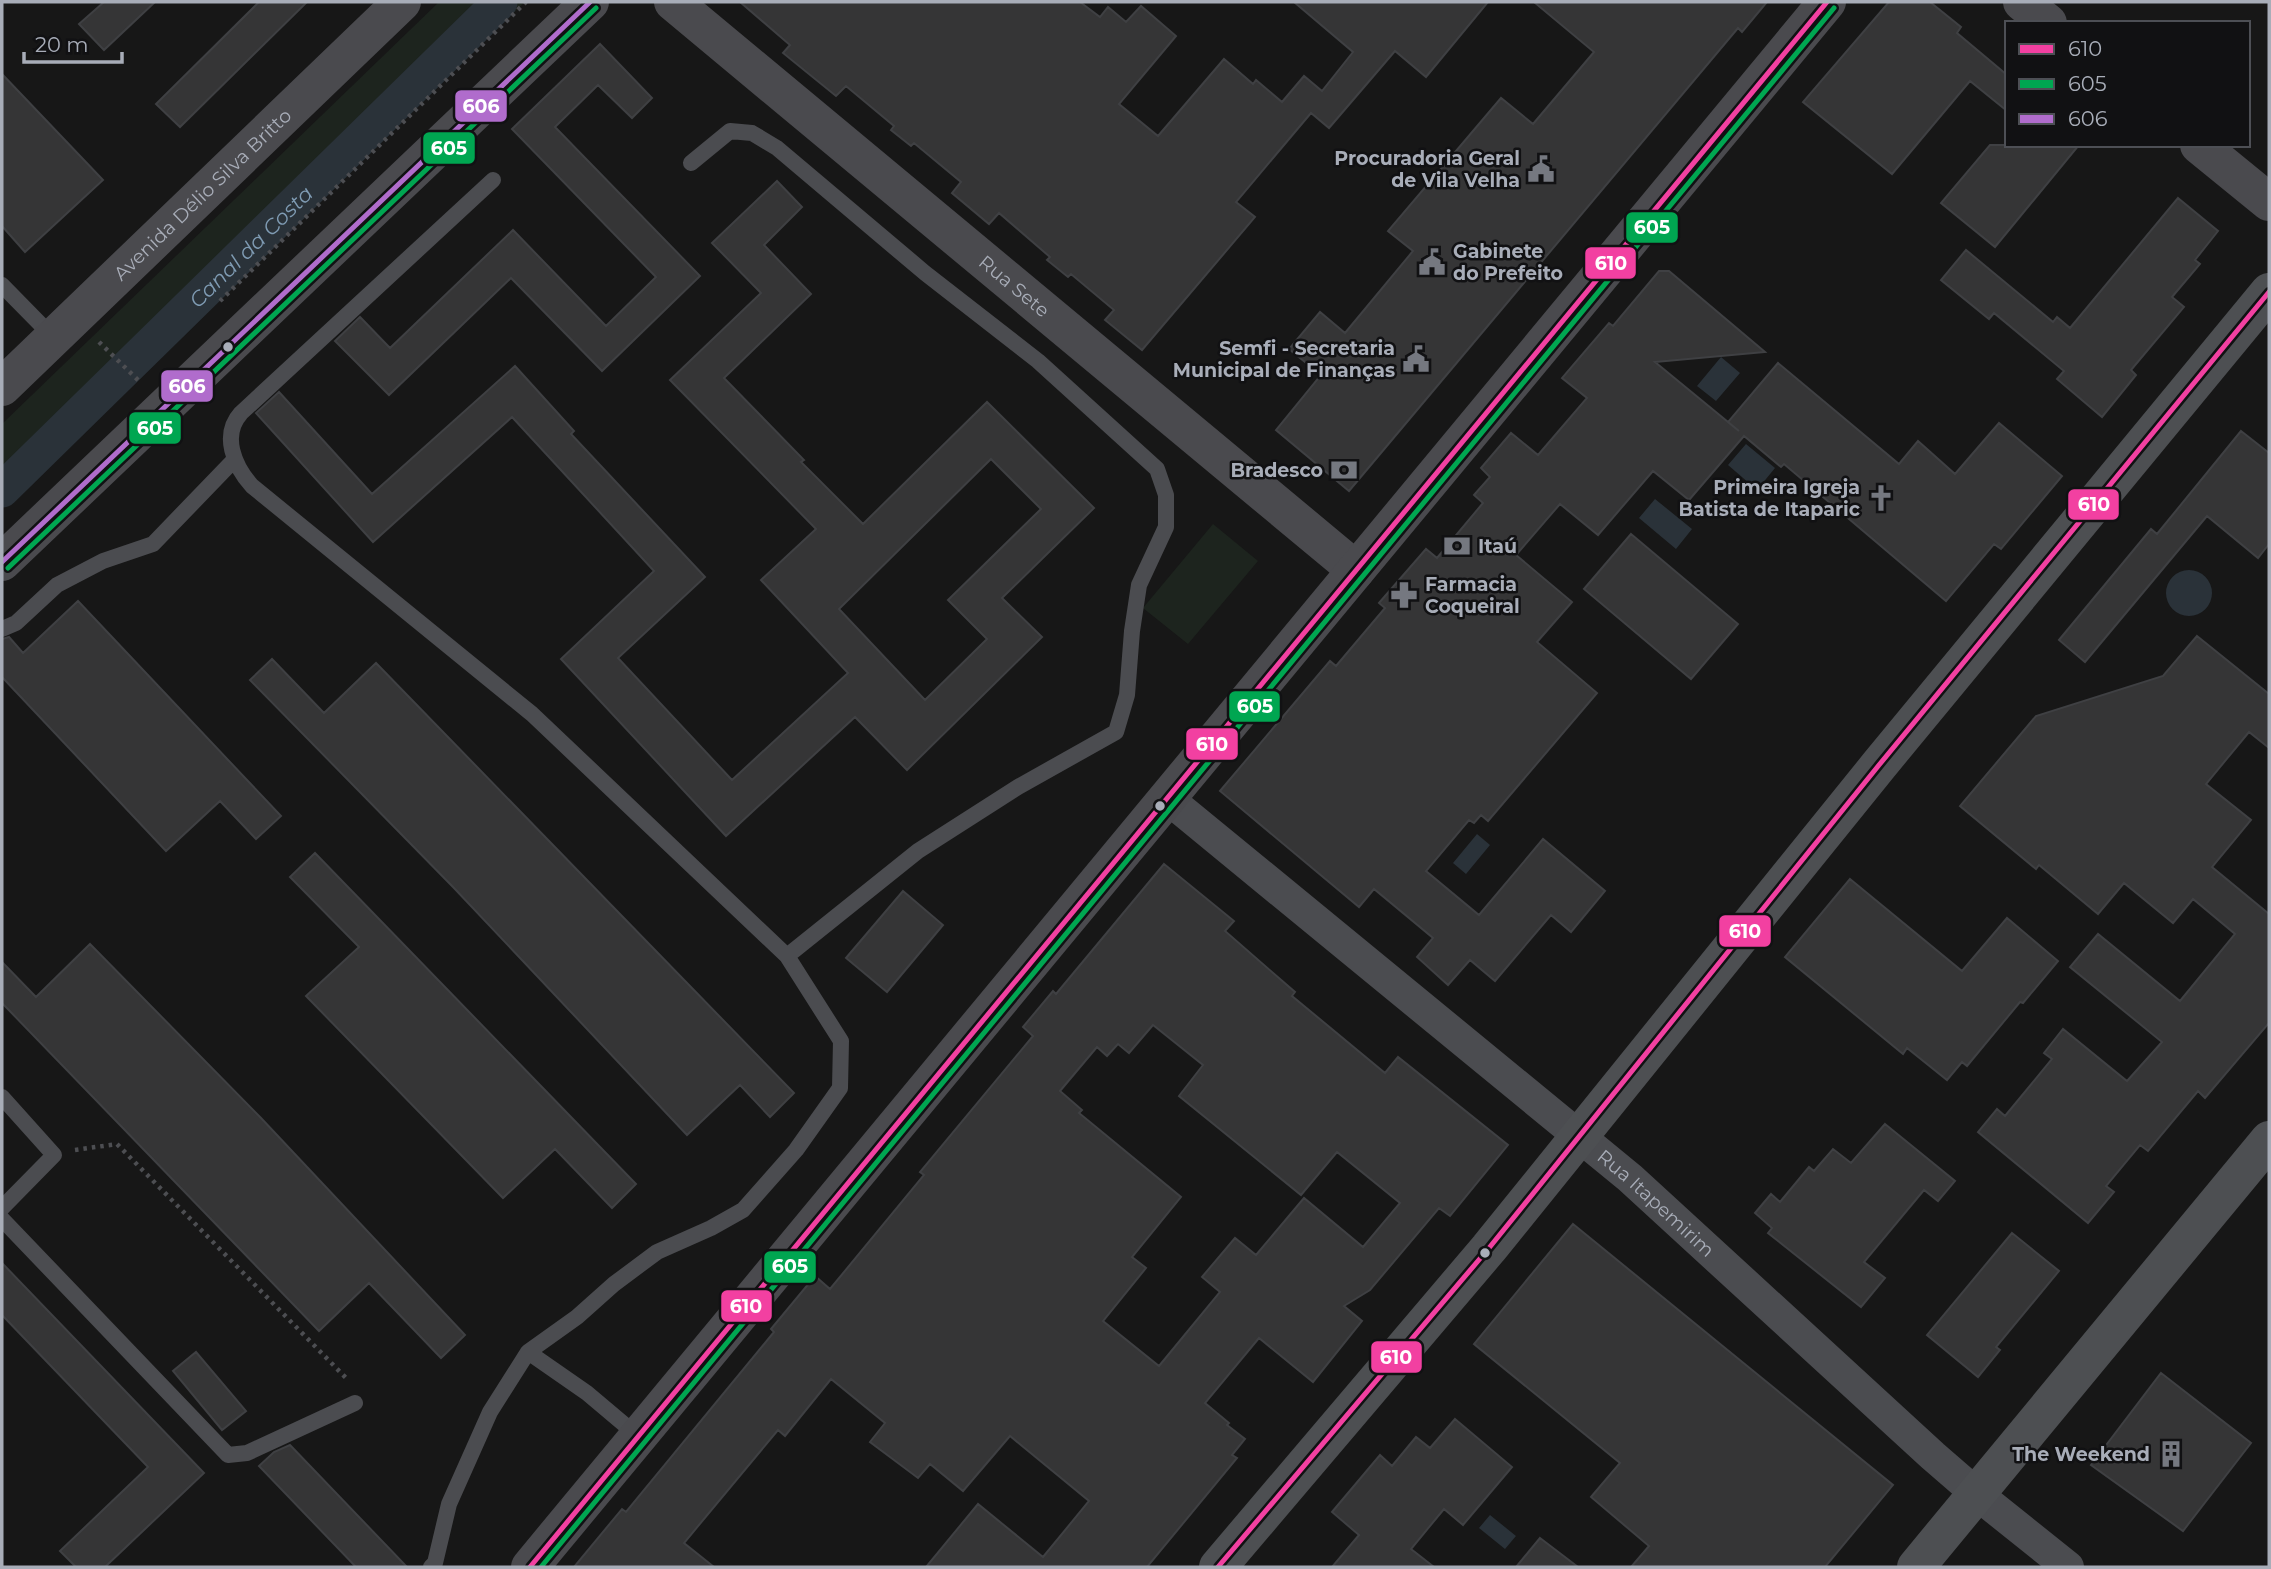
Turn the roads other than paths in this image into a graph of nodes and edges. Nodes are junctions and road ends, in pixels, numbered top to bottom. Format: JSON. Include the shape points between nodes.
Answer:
{"nodes":[{"id":1,"x":402,"y":2,"type":"edge"},
{"id":2,"x":590,"y":2,"type":"edge"},
{"id":3,"x":673,"y":2,"type":"edge"},
{"id":4,"x":1827,"y":2,"type":"edge"},
{"id":5,"x":2022,"y":2,"type":"edge"},
{"id":6,"x":2046,"y":21,"type":"edge"},
{"id":7,"x":2201,"y":147,"type":"edge"},
{"id":8,"x":691,"y":163,"type":"dead end"},
{"id":9,"x":493,"y":180,"type":"dead end"},
{"id":10,"x":2269,"y":202,"type":"edge"},
{"id":11,"x":2,"y":285,"type":"edge"},
{"id":12,"x":2269,"y":292,"type":"edge"},
{"id":13,"x":53,"y":337,"type":"junction"},
{"id":14,"x":2,"y":387,"type":"edge"},
{"id":15,"x":235,"y":459,"type":"junction"},
{"id":16,"x":2,"y":562,"type":"edge"},
{"id":17,"x":1356,"y":570,"type":"junction"},
{"id":18,"x":2,"y":629,"type":"edge"},
{"id":19,"x":1167,"y":798,"type":"junction"},
{"id":20,"x":787,"y":956,"type":"junction"},
{"id":21,"x":2,"y":1097,"type":"edge"},
{"id":22,"x":1581,"y":1137,"type":"junction"},
{"id":23,"x":2269,"y":1140,"type":"edge"},
{"id":24,"x":2,"y":1209,"type":"edge"},
{"id":25,"x":2,"y":1219,"type":"edge"},
{"id":26,"x":528,"y":1352,"type":"junction"},
{"id":27,"x":355,"y":1402,"type":"dead end"},
{"id":28,"x":638,"y":1436,"type":"junction"},
{"id":29,"x":1978,"y":1495,"type":"junction"},
{"id":30,"x":431,"y":1567,"type":"edge"},
{"id":31,"x":530,"y":1567,"type":"edge"},
{"id":32,"x":1218,"y":1567,"type":"edge"},
{"id":33,"x":1916,"y":1567,"type":"edge"},
{"id":34,"x":2068,"y":1567,"type":"edge"}],
"edges":[{"from":1,"to":13,"type":"street","name":"Avenida Délio Silva Britto"},
{"from":2,"to":16,"type":"street"},
{"from":3,"to":17,"type":"street","name":"Rua Sete"},
{"from":4,"to":17,"type":"street"},
{"from":5,"to":6,"type":"street"},
{"from":7,"to":10,"type":"street"},
{"from":8,"to":20,"type":"lane","via":[[730,131],[752,133],[777,148],[1038,361],[1157,469],[1166,495],[1166,527],[1139,585],[1127,695],[1116,732],[918,851]]},
{"from":9,"to":15,"type":"lane","via":[[241,413],[231,433]]},
{"from":11,"to":13,"type":"lane"},
{"from":12,"to":22,"type":"main road","via":[[1878,765]]},
{"from":13,"to":14,"type":"street","name":"Avenida Délio Silva Britto"},
{"from":15,"to":18,"type":"lane","via":[[153,544],[103,561],[57,585],[16,623]]},
{"from":15,"to":20,"type":"lane","via":[[252,486],[533,714]]},
{"from":17,"to":19,"type":"street"},
{"from":19,"to":22,"type":"street","name":"Rua Itapemirim"},
{"from":19,"to":28,"type":"street"},
{"from":20,"to":26,"type":"lane","via":[[841,1041],[840,1088],[796,1150],[743,1210],[657,1252]]},
{"from":21,"to":24,"type":"lane","via":[[54,1154]]},
{"from":22,"to":29,"type":"street","name":"Rua Itapemirim"},
{"from":22,"to":32,"type":"main road"},
{"from":23,"to":29,"type":"main road"},
{"from":25,"to":27,"type":"lane","via":[[228,1455],[247,1453]]},
{"from":26,"to":28,"type":"lane"},
{"from":26,"to":30,"type":"lane","via":[[490,1412],[449,1504]]},
{"from":28,"to":31,"type":"street"},
{"from":29,"to":33,"type":"main road"},
{"from":29,"to":34,"type":"street","name":"Rua Itapemirim"}]}
